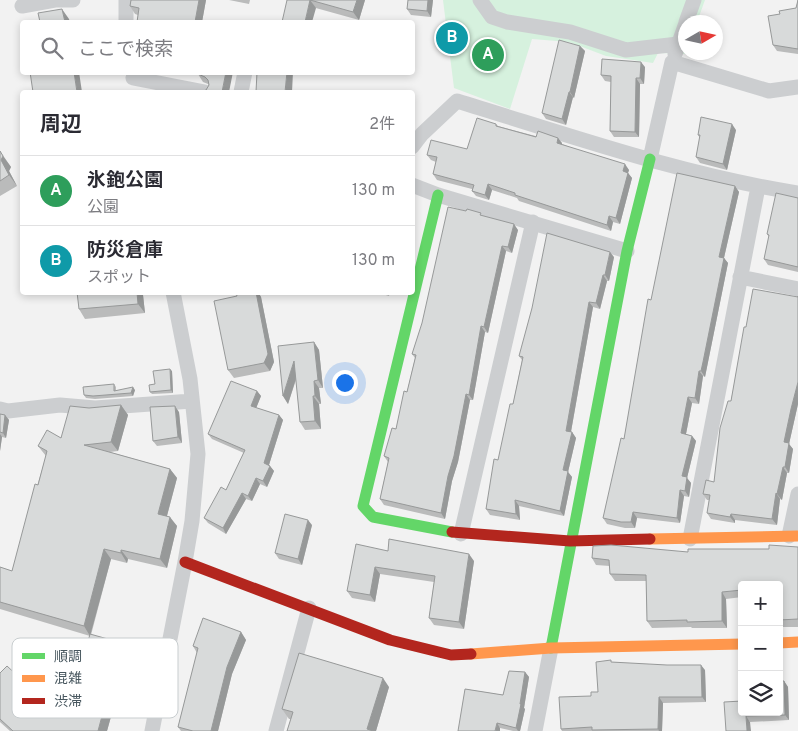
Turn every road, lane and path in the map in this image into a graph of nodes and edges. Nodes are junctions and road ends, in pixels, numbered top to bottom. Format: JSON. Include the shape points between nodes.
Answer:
{"nodes":[{"id":1,"x":55,"y":0,"type":"edge"},
{"id":2,"x":73,"y":0,"type":"edge"},
{"id":3,"x":126,"y":0,"type":"edge"},
{"id":4,"x":480,"y":0,"type":"edge"},
{"id":5,"x":694,"y":0,"type":"edge"},
{"id":6,"x":22,"y":6,"type":"dead end"},
{"id":7,"x":689,"y":15,"type":"edge"},
{"id":8,"x":128,"y":20,"type":"edge"},
{"id":9,"x":678,"y":44,"type":"joint"},
{"id":10,"x":672,"y":62,"type":"junction"},
{"id":11,"x":244,"y":75,"type":"edge"},
{"id":12,"x":134,"y":81,"type":"edge"},
{"id":13,"x":798,"y":87,"type":"edge"},
{"id":14,"x":192,"y":90,"type":"edge"},
{"id":15,"x":241,"y":90,"type":"edge"},
{"id":16,"x":415,"y":143,"type":"edge"},
{"id":17,"x":650,"y":159,"type":"junction"},
{"id":18,"x":415,"y":186,"type":"edge"},
{"id":19,"x":758,"y":187,"type":"junction"},
{"id":20,"x":798,"y":193,"type":"edge"},
{"id":21,"x":438,"y":195,"type":"junction"},
{"id":22,"x":533,"y":222,"type":"junction"},
{"id":23,"x":627,"y":251,"type":"junction"},
{"id":24,"x":740,"y":277,"type":"junction"},
{"id":25,"x":798,"y":289,"type":"edge"},
{"id":26,"x":415,"y":290,"type":"edge"},
{"id":27,"x":173,"y":295,"type":"edge"},
{"id":28,"x":414,"y":295,"type":"edge"},
{"id":29,"x":192,"y":401,"type":"junction"},
{"id":30,"x":0,"y":409,"type":"edge"},
{"id":31,"x":798,"y":494,"type":"edge"},
{"id":32,"x":461,"y":534,"type":"junction"},
{"id":33,"x":794,"y":536,"type":"edge"},
{"id":34,"x":690,"y":539,"type":"junction"},
{"id":35,"x":570,"y":541,"type":"junction"},
{"id":36,"x":185,"y":562,"type":"junction"},
{"id":37,"x":309,"y":608,"type":"junction"},
{"id":38,"x":170,"y":638,"type":"edge"},
{"id":39,"x":798,"y":642,"type":"edge"},
{"id":40,"x":783,"y":643,"type":"edge"},
{"id":41,"x":738,"y":644,"type":"edge"},
{"id":42,"x":551,"y":648,"type":"junction"},
{"id":43,"x":155,"y":718,"type":"edge"},
{"id":44,"x":152,"y":731,"type":"edge"},
{"id":45,"x":276,"y":731,"type":"edge"},
{"id":46,"x":535,"y":731,"type":"edge"}],
"edges":[{"from":1,"to":2,"type":"street"},
{"from":1,"to":6,"type":"street"},
{"from":3,"to":8,"type":"street"},
{"from":4,"to":9,"type":"street","via":[[492,17],[570,32],[626,50]]},
{"from":5,"to":7,"type":"street"},
{"from":9,"to":10,"type":"street"},
{"from":10,"to":13,"type":"street","via":[[769,91]]},
{"from":10,"to":17,"type":"street"},
{"from":11,"to":15,"type":"street"},
{"from":12,"to":14,"type":"street"},
{"from":16,"to":17,"type":"street","via":[[457,101]]},
{"from":17,"to":19,"type":"street"},
{"from":17,"to":23,"type":"street"},
{"from":18,"to":21,"type":"street"},
{"from":19,"to":20,"type":"street"},
{"from":19,"to":24,"type":"street"},
{"from":21,"to":22,"type":"street"},
{"from":21,"to":26,"type":"street"},
{"from":22,"to":23,"type":"street"},
{"from":22,"to":32,"type":"street"},
{"from":23,"to":35,"type":"street"},
{"from":24,"to":25,"type":"street"},
{"from":24,"to":34,"type":"street"},
{"from":27,"to":29,"type":"street"},
{"from":28,"to":32,"type":"street","via":[[363,506],[373,517]]},
{"from":29,"to":30,"type":"street","via":[[95,408],[60,405],[8,411]]},
{"from":29,"to":36,"type":"street","via":[[198,454]]},
{"from":31,"to":33,"type":"street"},
{"from":32,"to":35,"type":"street"},
{"from":33,"to":34,"type":"street"},
{"from":34,"to":35,"type":"street"},
{"from":35,"to":42,"type":"street"},
{"from":36,"to":37,"type":"street"},
{"from":36,"to":38,"type":"street"},
{"from":37,"to":42,"type":"street","via":[[390,640],[452,655]]},
{"from":37,"to":45,"type":"street"},
{"from":39,"to":40,"type":"street"},
{"from":41,"to":42,"type":"street"},
{"from":42,"to":46,"type":"street"},
{"from":43,"to":44,"type":"street"}]}
